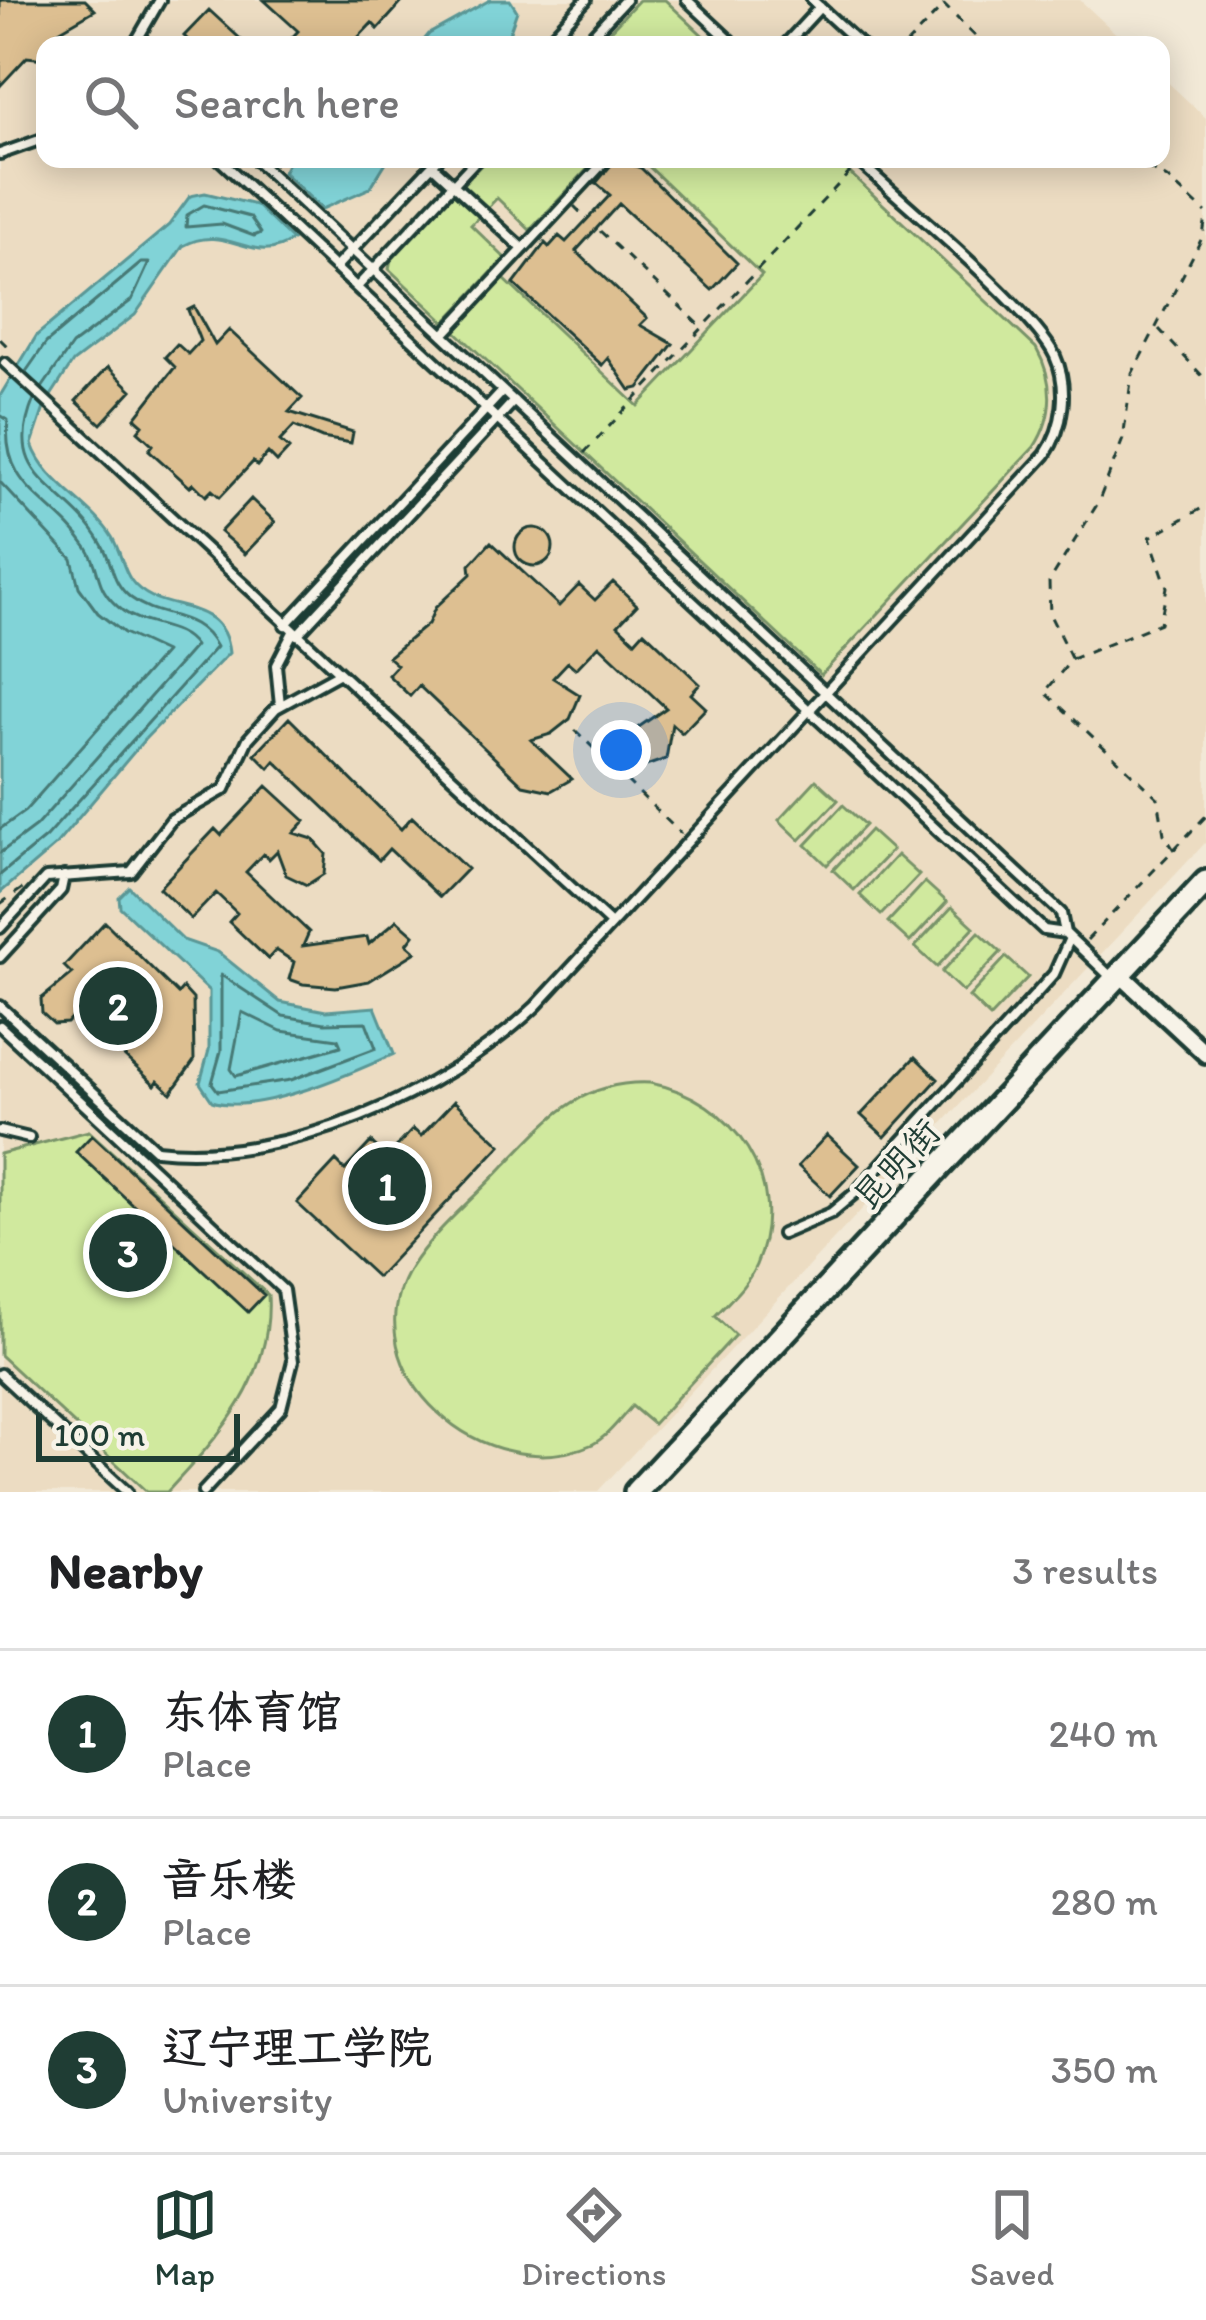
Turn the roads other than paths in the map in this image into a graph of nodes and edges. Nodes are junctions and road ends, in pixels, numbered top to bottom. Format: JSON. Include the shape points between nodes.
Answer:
{"nodes":[{"id":1,"x":586,"y":0,"type":"edge"},
{"id":2,"x":625,"y":0,"type":"edge"},
{"id":3,"x":687,"y":0,"type":"edge"},
{"id":4,"x":155,"y":2,"type":"edge"},
{"id":5,"x":816,"y":3,"type":"edge"},
{"id":6,"x":138,"y":36,"type":"edge"},
{"id":7,"x":552,"y":36,"type":"edge"},
{"id":8,"x":591,"y":36,"type":"edge"},
{"id":9,"x":725,"y":36,"type":"edge"},
{"id":10,"x":791,"y":36,"type":"edge"},
{"id":11,"x":851,"y":36,"type":"edge"},
{"id":12,"x":36,"y":141,"type":"edge"},
{"id":13,"x":0,"y":154,"type":"edge"},
{"id":14,"x":229,"y":168,"type":"edge"},
{"id":15,"x":265,"y":168,"type":"edge"},
{"id":16,"x":429,"y":168,"type":"edge"},
{"id":17,"x":440,"y":168,"type":"edge"},
{"id":18,"x":468,"y":168,"type":"edge"},
{"id":19,"x":599,"y":168,"type":"edge"},
{"id":20,"x":865,"y":168,"type":"edge"},
{"id":21,"x":453,"y":184,"type":"junction"},
{"id":22,"x":523,"y":249,"type":"junction"},
{"id":23,"x":352,"y":250,"type":"junction"},
{"id":24,"x":336,"y":268,"type":"junction"},
{"id":25,"x":373,"y":270,"type":"junction"},
{"id":26,"x":356,"y":287,"type":"junction"},
{"id":27,"x":443,"y":335,"type":"junction"},
{"id":28,"x":2,"y":360,"type":"edge"},
{"id":29,"x":502,"y":391,"type":"junction"},
{"id":30,"x":514,"y":401,"type":"junction"},
{"id":31,"x":486,"y":409,"type":"junction"},
{"id":32,"x":497,"y":419,"type":"junction"},
{"id":33,"x":292,"y":631,"type":"junction"},
{"id":34,"x":338,"y":674,"type":"junction"},
{"id":35,"x":826,"y":693,"type":"junction"},
{"id":36,"x":280,"y":705,"type":"junction"},
{"id":37,"x":809,"y":710,"type":"junction"},
{"id":38,"x":64,"y":875,"type":"junction"},
{"id":39,"x":1206,"y":882,"type":"edge"},
{"id":40,"x":611,"y":925,"type":"junction"},
{"id":41,"x":0,"y":928,"type":"edge"},
{"id":42,"x":1068,"y":936,"type":"junction"},
{"id":43,"x":0,"y":957,"type":"edge"},
{"id":44,"x":1116,"y":976,"type":"junction"},
{"id":45,"x":0,"y":1006,"type":"edge"},
{"id":46,"x":0,"y":1026,"type":"edge"},
{"id":47,"x":1206,"y":1054,"type":"edge"},
{"id":48,"x":0,"y":1131,"type":"edge"},
{"id":49,"x":28,"y":1138,"type":"dead end"},
{"id":50,"x":782,"y":1234,"type":"dead end"},
{"id":51,"x":0,"y":1374,"type":"edge"},
{"id":52,"x":127,"y":1492,"type":"edge"},
{"id":53,"x":203,"y":1492,"type":"edge"},
{"id":54,"x":636,"y":1492,"type":"edge"}],
"edges":[{"from":1,"to":7,"type":"lane"},
{"from":2,"to":8,"type":"lane"},
{"from":3,"to":9,"type":"lane"},
{"from":4,"to":6,"type":"lane"},
{"from":5,"to":10,"type":"lane"},
{"from":5,"to":11,"type":"lane"},
{"from":12,"to":13,"type":"lane"},
{"from":14,"to":24,"type":"lane"},
{"from":15,"to":23,"type":"lane"},
{"from":16,"to":23,"type":"lane"},
{"from":17,"to":21,"type":"lane"},
{"from":18,"to":21,"type":"lane"},
{"from":19,"to":22,"type":"lane"},
{"from":20,"to":35,"type":"lane","via":[[1041,334],[1059,366],[1063,405],[1046,455]]},
{"from":21,"to":22,"type":"lane"},
{"from":21,"to":25,"type":"lane"},
{"from":22,"to":27,"type":"lane"},
{"from":23,"to":24,"type":"lane"},
{"from":23,"to":25,"type":"lane"},
{"from":24,"to":26,"type":"lane"},
{"from":25,"to":26,"type":"lane"},
{"from":25,"to":27,"type":"lane"},
{"from":26,"to":31,"type":"lane"},
{"from":27,"to":29,"type":"lane"},
{"from":28,"to":33,"type":"lane"},
{"from":29,"to":30,"type":"lane"},
{"from":29,"to":31,"type":"lane"},
{"from":30,"to":32,"type":"lane"},
{"from":30,"to":35,"type":"lane"},
{"from":31,"to":32,"type":"lane"},
{"from":31,"to":33,"type":"lane"},
{"from":32,"to":33,"type":"lane"},
{"from":32,"to":37,"type":"lane"},
{"from":33,"to":34,"type":"lane"},
{"from":33,"to":36,"type":"lane","via":[[276,665]]},
{"from":34,"to":36,"type":"lane"},
{"from":34,"to":40,"type":"lane"},
{"from":35,"to":37,"type":"lane"},
{"from":35,"to":42,"type":"lane","via":[[1061,913]]},
{"from":36,"to":38,"type":"lane","via":[[248,739],[225,788],[172,819],[136,868],[115,877]]},
{"from":37,"to":40,"type":"lane"},
{"from":37,"to":42,"type":"lane","via":[[1044,931]]},
{"from":38,"to":41,"type":"lane","via":[[46,878]]},
{"from":38,"to":43,"type":"lane","via":[[61,890]]},
{"from":39,"to":44,"type":"street","name":"昆明街"},
{"from":40,"to":45,"type":"lane","via":[[518,1024],[440,1080],[342,1121],[223,1150],[156,1150]]},
{"from":42,"to":44,"type":"lane"},
{"from":42,"to":50,"type":"lane","via":[[1054,974],[855,1193]]},
{"from":44,"to":47,"type":"street"},
{"from":44,"to":54,"type":"street","name":"昆明街"},
{"from":46,"to":53,"type":"lane","via":[[283,1290],[292,1361],[286,1395]]},
{"from":48,"to":49,"type":"lane"},
{"from":51,"to":52,"type":"lane"}]}
